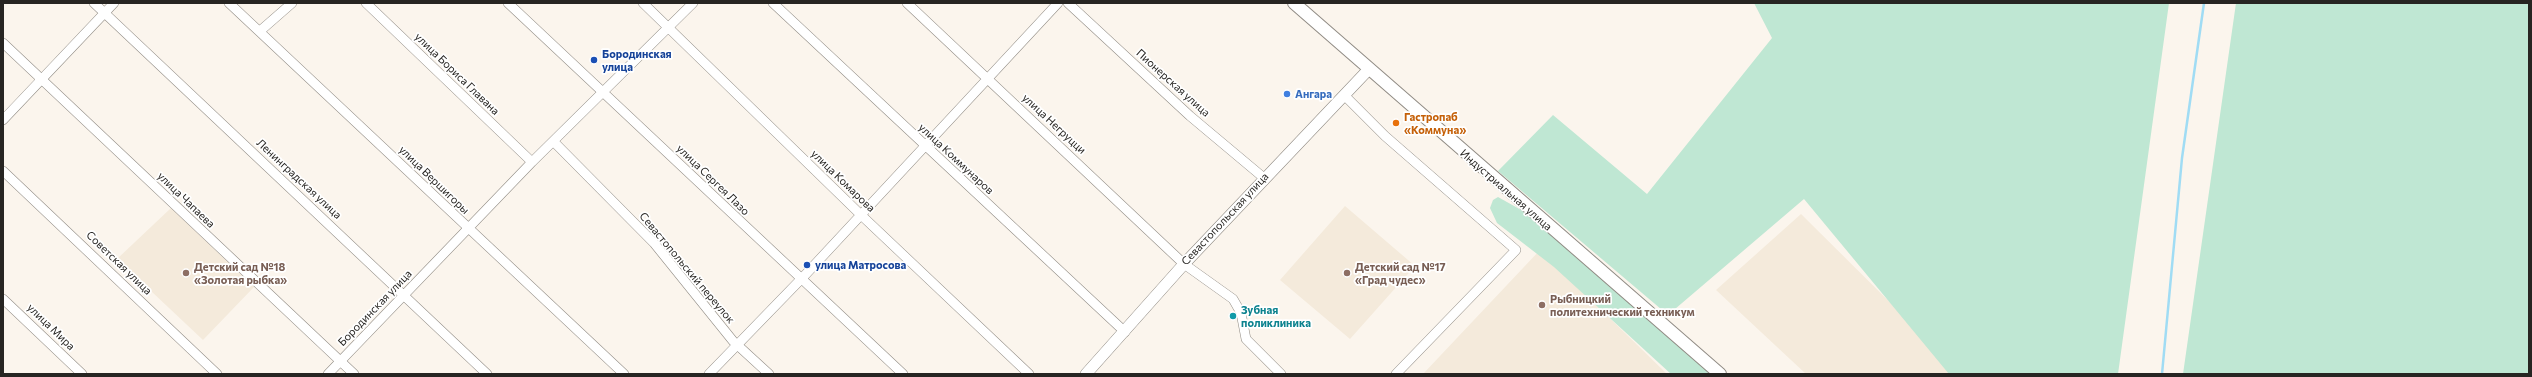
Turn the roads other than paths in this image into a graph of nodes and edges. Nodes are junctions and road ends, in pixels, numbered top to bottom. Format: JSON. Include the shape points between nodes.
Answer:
{"nodes":[{"id":1,"x":94,"y":3,"type":"edge"},
{"id":2,"x":114,"y":3,"type":"edge"},
{"id":3,"x":229,"y":3,"type":"edge"},
{"id":4,"x":292,"y":3,"type":"edge"},
{"id":5,"x":366,"y":3,"type":"edge"},
{"id":6,"x":508,"y":3,"type":"edge"},
{"id":7,"x":643,"y":3,"type":"edge"},
{"id":8,"x":693,"y":3,"type":"edge"},
{"id":9,"x":773,"y":3,"type":"edge"},
{"id":10,"x":907,"y":3,"type":"edge"},
{"id":11,"x":1058,"y":3,"type":"edge"},
{"id":12,"x":1068,"y":3,"type":"edge"},
{"id":13,"x":1294,"y":3,"type":"edge"},
{"id":14,"x":104,"y":13,"type":"junction"},
{"id":15,"x":668,"y":28,"type":"junction"},
{"id":16,"x":260,"y":31,"type":"junction"},
{"id":17,"x":3,"y":43,"type":"edge"},
{"id":18,"x":1369,"y":69,"type":"junction"},
{"id":19,"x":42,"y":78,"type":"junction"},
{"id":20,"x":988,"y":78,"type":"junction"},
{"id":21,"x":603,"y":91,"type":"junction"},
{"id":22,"x":1345,"y":96,"type":"junction"},
{"id":23,"x":3,"y":120,"type":"edge"},
{"id":24,"x":554,"y":142,"type":"junction"},
{"id":25,"x":925,"y":147,"type":"junction"},
{"id":26,"x":532,"y":162,"type":"junction"},
{"id":27,"x":3,"y":170,"type":"edge"},
{"id":28,"x":1264,"y":178,"type":"junction"},
{"id":29,"x":860,"y":214,"type":"junction"},
{"id":30,"x":468,"y":229,"type":"junction"},
{"id":31,"x":1184,"y":264,"type":"junction"},
{"id":32,"x":801,"y":280,"type":"junction"},
{"id":33,"x":404,"y":296,"type":"junction"},
{"id":34,"x":3,"y":298,"type":"edge"},
{"id":35,"x":1125,"y":332,"type":"junction"},
{"id":36,"x":738,"y":346,"type":"junction"},
{"id":37,"x":340,"y":361,"type":"junction"},
{"id":38,"x":82,"y":374,"type":"edge"},
{"id":39,"x":218,"y":374,"type":"edge"},
{"id":40,"x":328,"y":374,"type":"edge"},
{"id":41,"x":354,"y":374,"type":"edge"},
{"id":42,"x":487,"y":374,"type":"edge"},
{"id":43,"x":624,"y":374,"type":"edge"},
{"id":44,"x":709,"y":374,"type":"edge"},
{"id":45,"x":770,"y":374,"type":"edge"},
{"id":46,"x":902,"y":374,"type":"edge"},
{"id":47,"x":1029,"y":374,"type":"edge"},
{"id":48,"x":1087,"y":374,"type":"edge"},
{"id":49,"x":1281,"y":374,"type":"edge"},
{"id":50,"x":1396,"y":374,"type":"edge"},
{"id":51,"x":1720,"y":374,"type":"edge"}],
"edges":[{"from":1,"to":14,"type":"street","name":"Ленинградская улица"},
{"from":2,"to":14,"type":"street"},
{"from":3,"to":16,"type":"street","name":"улица Вершигоры"},
{"from":4,"to":16,"type":"street"},
{"from":5,"to":26,"type":"street","name":"улица Бориса Главана"},
{"from":6,"to":21,"type":"street","name":"улица Сергея Лазо"},
{"from":7,"to":15,"type":"street","name":"улица Комарова"},
{"from":8,"to":15,"type":"street","name":"Бородинская улица"},
{"from":9,"to":25,"type":"street","name":"улица Коммунаров"},
{"from":10,"to":20,"type":"street","name":"улица Негруцци"},
{"from":11,"to":20,"type":"street"},
{"from":12,"to":28,"type":"street","name":"Пионерская улица","via":[[1190,116]]},
{"from":13,"to":18,"type":"main road","name":"Индустриальная улица"},
{"from":14,"to":19,"type":"street"},
{"from":14,"to":33,"type":"street","name":"Ленинградская улица"},
{"from":15,"to":21,"type":"street","name":"Бородинская улица"},
{"from":15,"to":29,"type":"street","name":"улица Комарова"},
{"from":16,"to":30,"type":"street","name":"улица Вершигоры"},
{"from":17,"to":19,"type":"street","name":"улица Чапаева"},
{"from":18,"to":22,"type":"street","name":"Севастопольская улица"},
{"from":18,"to":51,"type":"main road","name":"Индустриальная улица"},
{"from":19,"to":23,"type":"street"},
{"from":19,"to":37,"type":"street","name":"улица Чапаева"},
{"from":20,"to":25,"type":"street"},
{"from":20,"to":31,"type":"street","name":"улица Негруцци"},
{"from":21,"to":24,"type":"street","name":"Бородинская улица"},
{"from":21,"to":32,"type":"street","name":"улица Сергея Лазо"},
{"from":22,"to":28,"type":"street","name":"Севастопольская улица"},
{"from":22,"to":50,"type":"street","via":[[1385,136],[1516,250]]},
{"from":24,"to":26,"type":"street","name":"Бородинская улица"},
{"from":24,"to":36,"type":"street","name":"Севастопольский переулок","via":[[654,243]]},
{"from":25,"to":29,"type":"street"},
{"from":25,"to":35,"type":"street","name":"улица Коммунаров"},
{"from":26,"to":30,"type":"street","name":"Бородинская улица"},
{"from":27,"to":39,"type":"street","name":"Советская улица"},
{"from":28,"to":31,"type":"street","name":"Севастопольская улица"},
{"from":29,"to":32,"type":"street"},
{"from":29,"to":47,"type":"street","name":"улица Комарова"},
{"from":30,"to":33,"type":"street","name":"Бородинская улица"},
{"from":30,"to":43,"type":"street","name":"улица Вершигоры"},
{"from":31,"to":35,"type":"street","name":"Севастопольская улица"},
{"from":31,"to":49,"type":"street","name":"улица Негруцци","via":[[1233,299],[1241,313],[1246,338]]},
{"from":32,"to":36,"type":"street"},
{"from":32,"to":46,"type":"street","name":"улица Сергея Лазо"},
{"from":33,"to":37,"type":"street","name":"Бородинская улица"},
{"from":33,"to":42,"type":"street","name":"Ленинградская улица"},
{"from":34,"to":38,"type":"street","name":"улица Мира"},
{"from":35,"to":48,"type":"street","name":"Севастопольская улица"},
{"from":36,"to":44,"type":"street"},
{"from":36,"to":45,"type":"street","name":"Севастопольский переулок"},
{"from":37,"to":40,"type":"street","name":"Бородинская улица"},
{"from":37,"to":41,"type":"street","name":"улица Чапаева"}]}
